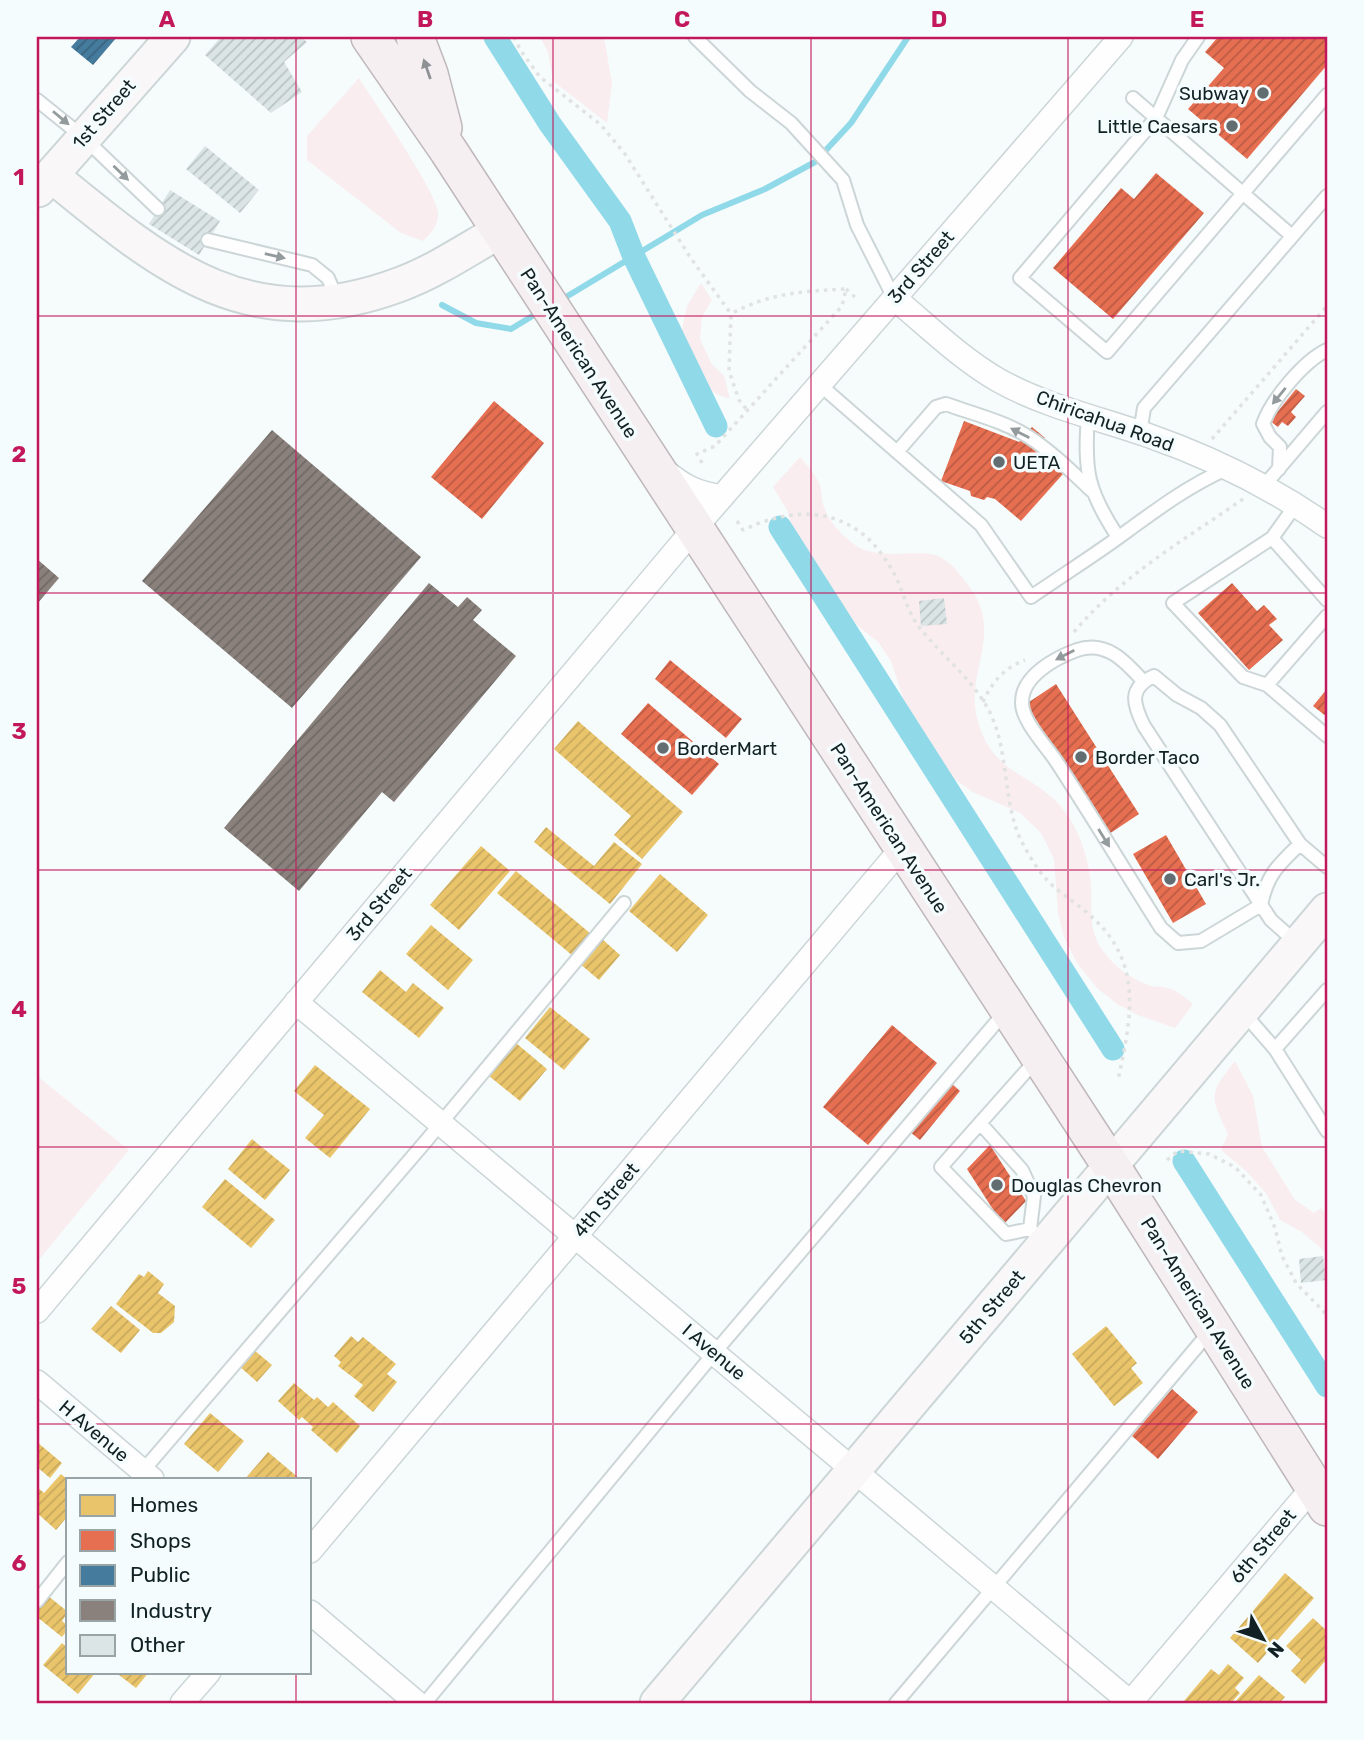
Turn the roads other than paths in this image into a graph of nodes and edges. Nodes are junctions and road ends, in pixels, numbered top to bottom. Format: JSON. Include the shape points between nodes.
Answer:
{"nodes":[{"id":1,"x":173,"y":37,"type":"edge"},
{"id":2,"x":370,"y":37,"type":"edge"},
{"id":3,"x":415,"y":37,"type":"edge"},
{"id":4,"x":695,"y":37,"type":"edge"},
{"id":5,"x":1121,"y":37,"type":"edge"},
{"id":6,"x":1198,"y":37,"type":"edge"},
{"id":7,"x":1327,"y":95,"type":"edge"},
{"id":8,"x":1133,"y":98,"type":"dead end"},
{"id":9,"x":37,"y":100,"type":"edge"},
{"id":10,"x":1156,"y":118,"type":"junction"},
{"id":11,"x":83,"y":137,"type":"junction"},
{"id":12,"x":448,"y":150,"type":"junction"},
{"id":13,"x":44,"y":183,"type":"edge"},
{"id":14,"x":1243,"y":194,"type":"junction"},
{"id":15,"x":1327,"y":196,"type":"edge"},
{"id":16,"x":158,"y":209,"type":"dead end"},
{"id":17,"x":500,"y":230,"type":"junction"},
{"id":18,"x":1293,"y":236,"type":"junction"},
{"id":19,"x":208,"y":240,"type":"dead end"},
{"id":20,"x":894,"y":298,"type":"junction"},
{"id":21,"x":339,"y":303,"type":"junction"},
{"id":22,"x":1327,"y":349,"type":"edge"},
{"id":23,"x":819,"y":384,"type":"junction"},
{"id":24,"x":1327,"y":412,"type":"edge"},
{"id":25,"x":1088,"y":415,"type":"junction"},
{"id":26,"x":1140,"y":433,"type":"junction"},
{"id":27,"x":644,"y":452,"type":"junction"},
{"id":28,"x":897,"y":452,"type":"junction"},
{"id":29,"x":1226,"y":469,"type":"junction"},
{"id":30,"x":1279,"y":469,"type":"junction"},
{"id":31,"x":1092,"y":491,"type":"junction"},
{"id":32,"x":1255,"y":492,"type":"junction"},
{"id":33,"x":722,"y":497,"type":"junction"},
{"id":34,"x":1295,"y":506,"type":"junction"},
{"id":35,"x":1327,"y":526,"type":"edge"},
{"id":36,"x":694,"y":529,"type":"junction"},
{"id":37,"x":1118,"y":537,"type":"junction"},
{"id":38,"x":1272,"y":538,"type":"junction"},
{"id":39,"x":1327,"y":600,"type":"edge"},
{"id":40,"x":1327,"y":616,"type":"edge"},
{"id":41,"x":1143,"y":681,"type":"junction"},
{"id":42,"x":1267,"y":685,"type":"junction"},
{"id":43,"x":1327,"y":736,"type":"edge"},
{"id":44,"x":1300,"y":844,"type":"junction"},
{"id":45,"x":902,"y":848,"type":"junction"},
{"id":46,"x":1327,"y":867,"type":"edge"},
{"id":47,"x":624,"y":903,"type":"dead end"},
{"id":48,"x":1261,"y":905,"type":"junction"},
{"id":49,"x":1327,"y":910,"type":"edge"},
{"id":50,"x":1298,"y":944,"type":"junction"},
{"id":51,"x":1323,"y":995,"type":"edge"},
{"id":52,"x":296,"y":1002,"type":"junction"},
{"id":53,"x":1008,"y":1009,"type":"junction"},
{"id":54,"x":1242,"y":1010,"type":"junction"},
{"id":55,"x":1327,"y":1012,"type":"edge"},
{"id":56,"x":1275,"y":1049,"type":"junction"},
{"id":57,"x":1039,"y":1057,"type":"junction"},
{"id":58,"x":441,"y":1123,"type":"junction"},
{"id":59,"x":981,"y":1123,"type":"junction"},
{"id":60,"x":1327,"y":1131,"type":"edge"},
{"id":61,"x":1111,"y":1166,"type":"junction"},
{"id":62,"x":576,"y":1236,"type":"junction"},
{"id":63,"x":1038,"y":1237,"type":"junction"},
{"id":64,"x":37,"y":1311,"type":"edge"},
{"id":65,"x":1213,"y":1328,"type":"junction"},
{"id":66,"x":715,"y":1352,"type":"junction"},
{"id":67,"x":37,"y":1382,"type":"edge"},
{"id":68,"x":854,"y":1469,"type":"junction"},
{"id":69,"x":144,"y":1477,"type":"edge"},
{"id":70,"x":1320,"y":1497,"type":"edge"},
{"id":71,"x":312,"y":1549,"type":"edge"},
{"id":72,"x":66,"y":1565,"type":"edge"},
{"id":73,"x":993,"y":1586,"type":"junction"},
{"id":74,"x":37,"y":1601,"type":"edge"},
{"id":75,"x":312,"y":1614,"type":"edge"},
{"id":76,"x":207,"y":1674,"type":"edge"},
{"id":77,"x":182,"y":1703,"type":"edge"},
{"id":78,"x":417,"y":1703,"type":"edge"},
{"id":79,"x":425,"y":1703,"type":"edge"},
{"id":80,"x":657,"y":1703,"type":"edge"},
{"id":81,"x":896,"y":1703,"type":"edge"},
{"id":82,"x":1131,"y":1703,"type":"edge"}],
"edges":[{"from":1,"to":11,"type":"street","name":"1st Street"},
{"from":2,"to":12,"type":"main road","name":"Pan-American Avenue"},
{"from":12,"to":3,"type":"main road","name":"Pan-American Avenue","one_way":true},
{"from":4,"to":20,"type":"lane","via":[[750,91],[791,123],[843,180],[857,225]]},
{"from":5,"to":20,"type":"street","name":"3rd Street"},
{"from":6,"to":10,"type":"lane","via":[[1182,60]]},
{"from":7,"to":14,"type":"lane"},
{"from":8,"to":10,"type":"lane"},
{"from":9,"to":11,"type":"lane","one_way":true},
{"from":10,"to":14,"type":"lane"},
{"from":10,"to":14,"type":"lane","via":[[1020,278],[1107,352]]},
{"from":11,"to":13,"type":"street","name":"1st Street"},
{"from":11,"to":16,"type":"lane","one_way":true},
{"from":12,"to":17,"type":"main road","name":"Pan-American Avenue"},
{"from":13,"to":21,"type":"street","via":[[164,262],[221,291],[283,304]]},
{"from":14,"to":18,"type":"lane"},
{"from":15,"to":18,"type":"lane"},
{"from":17,"to":21,"type":"street","via":[[412,279]]},
{"from":17,"to":27,"type":"main road","name":"Pan-American Avenue"},
{"from":18,"to":26,"type":"lane","via":[[1144,408]]},
{"from":19,"to":21,"type":"lane","one_way":true,"via":[[312,265],[328,278]]},
{"from":20,"to":23,"type":"street","name":"3rd Street"},
{"from":20,"to":25,"type":"street","name":"Chiricahua Road","via":[[999,380]]},
{"from":22,"to":30,"type":"lane","one_way":true,"via":[[1311,360],[1269,409],[1264,424],[1280,447]]},
{"from":23,"to":28,"type":"lane"},
{"from":23,"to":33,"type":"street","name":"3rd Street"},
{"from":24,"to":30,"type":"lane"},
{"from":25,"to":26,"type":"street","name":"Chiricahua Road"},
{"from":25,"to":31,"type":"lane","via":[[1086,466]]},
{"from":26,"to":29,"type":"street","name":"Chiricahua Road"},
{"from":27,"to":33,"type":"street","via":[[678,481],[700,493]]},
{"from":27,"to":36,"type":"main road","name":"Pan-American Avenue"},
{"from":31,"to":28,"type":"lane","one_way":true,"via":[[1029,437],[946,404],[936,407]]},
{"from":28,"to":37,"type":"lane","via":[[981,524],[1031,597]]},
{"from":29,"to":32,"type":"street","name":"Chiricahua Road"},
{"from":29,"to":37,"type":"lane","via":[[1195,483]]},
{"from":30,"to":32,"type":"lane"},
{"from":31,"to":37,"type":"lane"},
{"from":32,"to":34,"type":"street","name":"Chiricahua Road"},
{"from":33,"to":36,"type":"street","name":"3rd Street"},
{"from":34,"to":35,"type":"street","name":"Chiricahua Road"},
{"from":34,"to":38,"type":"lane"},
{"from":36,"to":45,"type":"main road","name":"Pan-American Avenue"},
{"from":36,"to":52,"type":"street","name":"3rd Street"},
{"from":38,"to":39,"type":"lane"},
{"from":38,"to":42,"type":"lane","via":[[1173,603],[1243,677]]},
{"from":40,"to":42,"type":"lane"},
{"from":41,"to":44,"type":"lane","via":[[1154,676],[1220,725]]},
{"from":41,"to":48,"type":"lane","via":[[1135,692],[1135,708],[1144,726]]},
{"from":41,"to":48,"type":"lane","one_way":true,"via":[[1107,649],[1089,646],[1043,668],[1026,685],[1021,703],[1031,727],[1161,928],[1178,943],[1201,941]]},
{"from":42,"to":43,"type":"lane"},
{"from":44,"to":46,"type":"lane"},
{"from":44,"to":48,"type":"lane","via":[[1273,870]]},
{"from":45,"to":53,"type":"main road","name":"Pan-American Avenue"},
{"from":45,"to":62,"type":"street","name":"4th Street"},
{"from":47,"to":58,"type":"lane"},
{"from":48,"to":50,"type":"lane"},
{"from":49,"to":50,"type":"street","name":"5th Street"},
{"from":50,"to":54,"type":"street","name":"5th Street"},
{"from":51,"to":55,"type":"lane"},
{"from":51,"to":56,"type":"lane"},
{"from":52,"to":58,"type":"street","name":"I Avenue"},
{"from":52,"to":64,"type":"street","name":"3rd Street"},
{"from":53,"to":57,"type":"main road","name":"Pan-American Avenue"},
{"from":53,"to":66,"type":"lane"},
{"from":54,"to":56,"type":"lane"},
{"from":54,"to":61,"type":"street","name":"5th Street"},
{"from":56,"to":60,"type":"lane"},
{"from":57,"to":59,"type":"lane"},
{"from":57,"to":61,"type":"main road","name":"Pan-American Avenue"},
{"from":58,"to":62,"type":"street","name":"I Avenue"},
{"from":58,"to":69,"type":"lane"},
{"from":59,"to":63,"type":"lane","via":[[1022,1170],[1034,1196]]},
{"from":59,"to":63,"type":"lane","via":[[941,1167],[1006,1234]]},
{"from":61,"to":63,"type":"street","name":"5th Street"},
{"from":61,"to":65,"type":"main road","name":"Pan-American Avenue"},
{"from":62,"to":66,"type":"street","name":"I Avenue"},
{"from":62,"to":71,"type":"street","name":"4th Street"},
{"from":63,"to":68,"type":"street","name":"5th Street"},
{"from":65,"to":70,"type":"main road","name":"Pan-American Avenue"},
{"from":65,"to":73,"type":"lane"},
{"from":66,"to":68,"type":"street","name":"I Avenue"},
{"from":66,"to":79,"type":"lane"},
{"from":67,"to":69,"type":"street","name":"H Avenue"},
{"from":68,"to":73,"type":"street","name":"I Avenue"},
{"from":68,"to":80,"type":"street","name":"5th Street"},
{"from":70,"to":82,"type":"street","name":"6th Street"},
{"from":72,"to":74,"type":"lane"},
{"from":73,"to":81,"type":"lane"},
{"from":73,"to":82,"type":"street","name":"I Avenue"},
{"from":75,"to":78,"type":"street"},
{"from":76,"to":77,"type":"street"}]}
